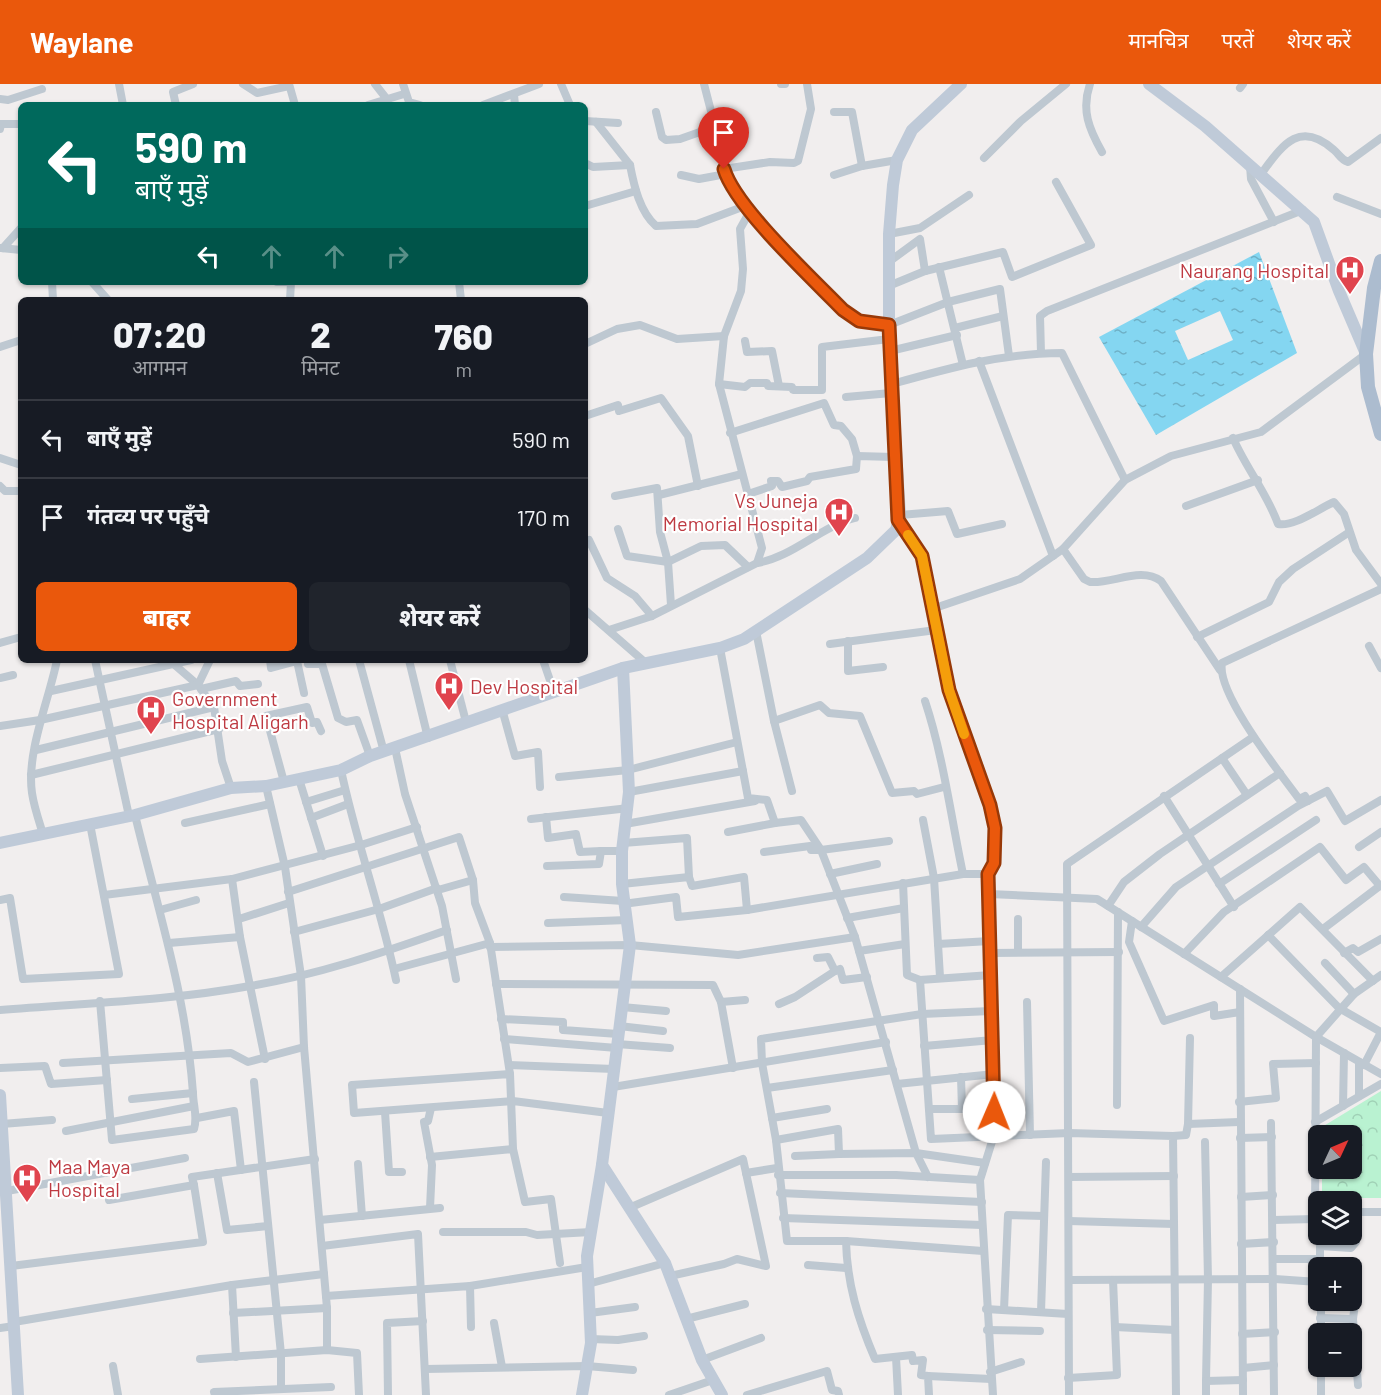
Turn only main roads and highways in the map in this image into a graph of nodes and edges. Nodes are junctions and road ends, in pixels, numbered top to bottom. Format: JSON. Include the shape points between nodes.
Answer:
{"nodes":[{"id":1,"x":1381,"y":261,"type":"edge"},
{"id":2,"x":1378,"y":291,"type":"edge"},
{"id":3,"x":1381,"y":434,"type":"edge"}],
"edges":[{"from":1,"to":2,"type":"main road","via":[[1374,288]]},
{"from":2,"to":3,"type":"main road","via":[[1366,354],[1368,387]]}]}
